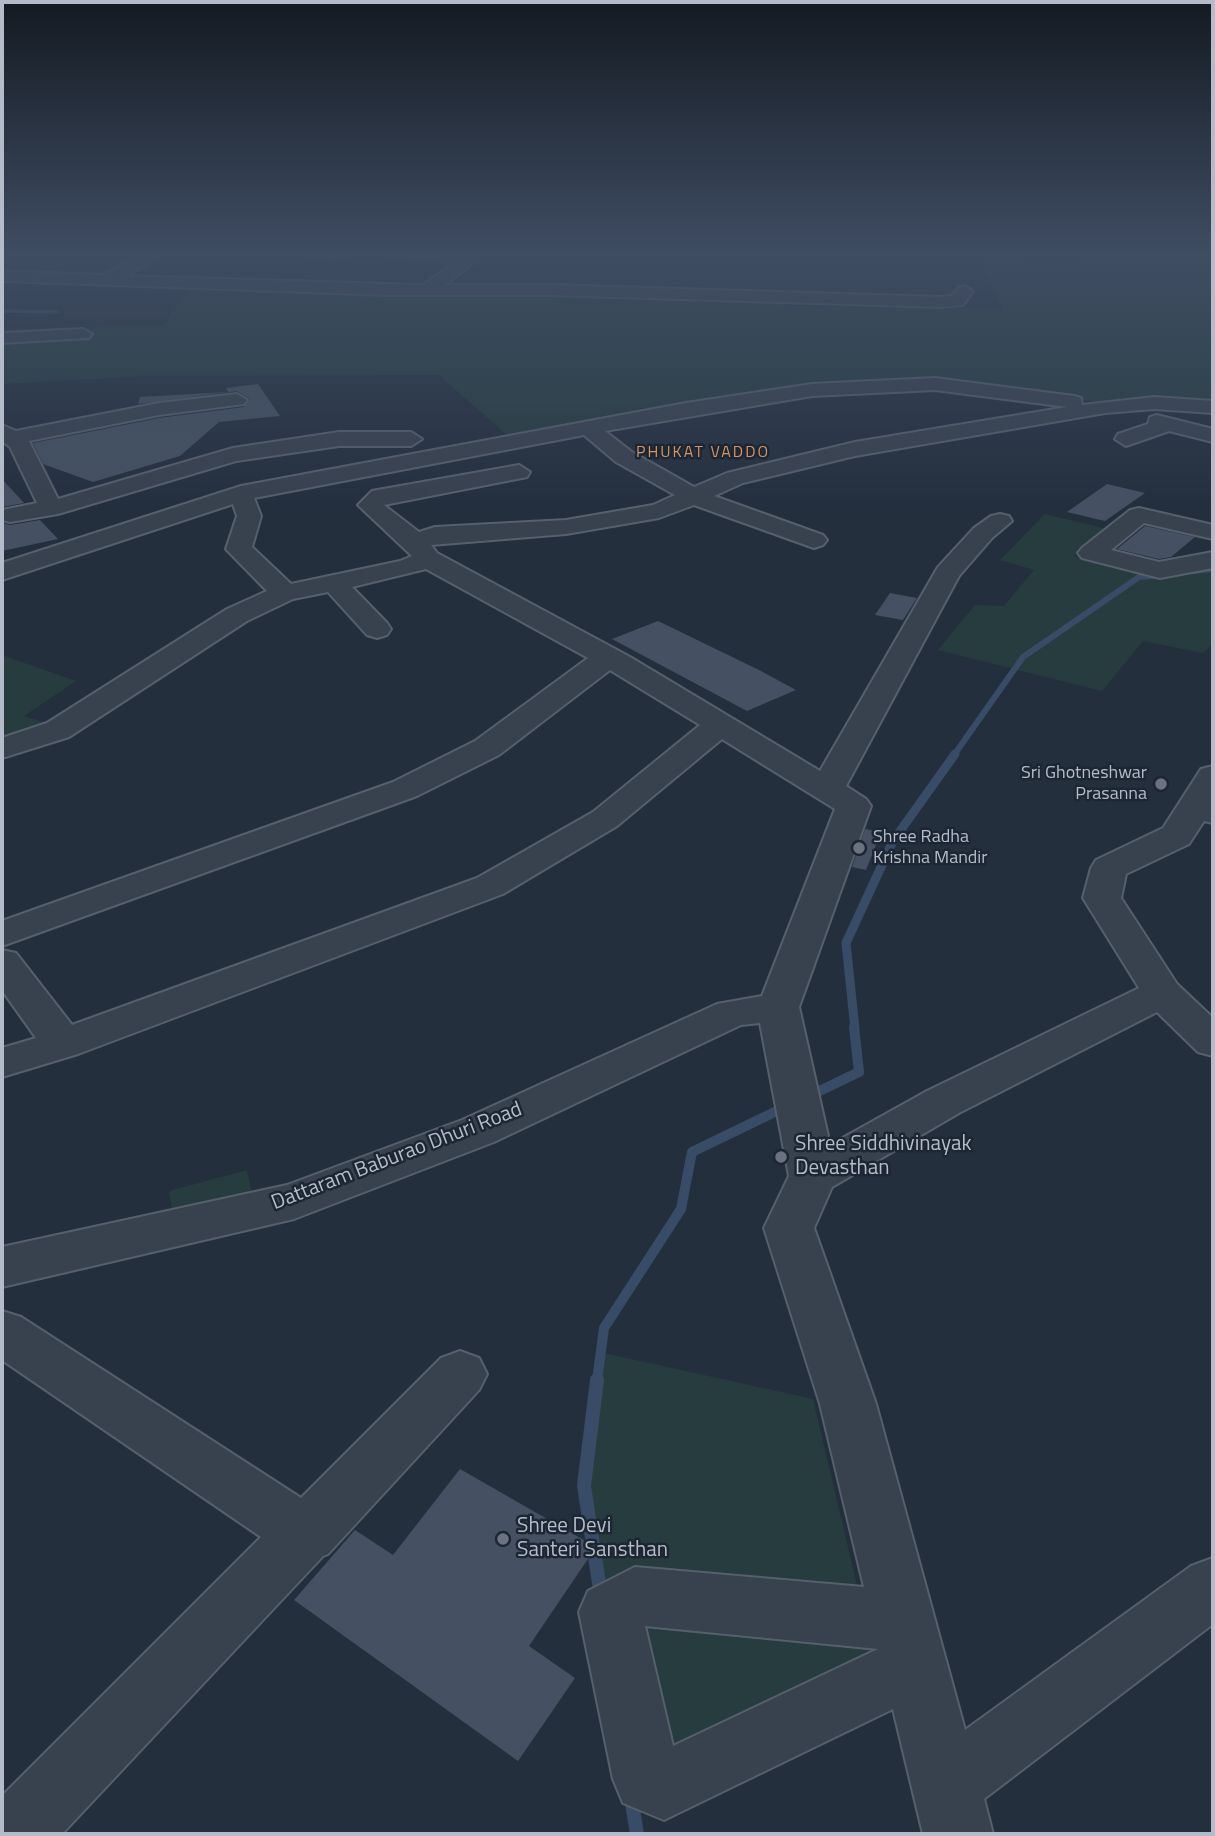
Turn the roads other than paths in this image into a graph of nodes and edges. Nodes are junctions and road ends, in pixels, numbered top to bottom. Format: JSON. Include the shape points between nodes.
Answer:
{"nodes":[{"id":1,"x":237,"y":400,"type":"dead end"},
{"id":2,"x":1105,"y":407,"type":"junction"},
{"id":3,"x":1213,"y":407,"type":"edge"},
{"id":4,"x":1168,"y":424,"type":"junction"},
{"id":5,"x":356,"y":425,"type":"dead end"},
{"id":6,"x":589,"y":428,"type":"junction"},
{"id":7,"x":7,"y":434,"type":"edge"},
{"id":8,"x":1213,"y":436,"type":"edge"},
{"id":9,"x":411,"y":439,"type":"dead end"},
{"id":10,"x":1126,"y":439,"type":"dead end"},
{"id":11,"x":519,"y":472,"type":"dead end"},
{"id":12,"x":241,"y":493,"type":"junction"},
{"id":13,"x":695,"y":497,"type":"junction"},
{"id":14,"x":47,"y":500,"type":"junction"},
{"id":15,"x":6,"y":516,"type":"edge"},
{"id":16,"x":1000,"y":521,"type":"dead end"},
{"id":17,"x":1213,"y":531,"type":"edge"},
{"id":18,"x":814,"y":540,"type":"dead end"},
{"id":19,"x":421,"y":551,"type":"junction"},
{"id":20,"x":1213,"y":560,"type":"edge"},
{"id":21,"x":2,"y":572,"type":"edge"},
{"id":22,"x":334,"y":583,"type":"junction"},
{"id":23,"x":285,"y":593,"type":"junction"},
{"id":24,"x":377,"y":629,"type":"dead end"},
{"id":25,"x":608,"y":657,"type":"junction"},
{"id":26,"x":722,"y":723,"type":"junction"},
{"id":27,"x":2,"y":748,"type":"edge"},
{"id":28,"x":1213,"y":776,"type":"edge"},
{"id":29,"x":827,"y":789,"type":"junction"},
{"id":30,"x":1204,"y":811,"type":"edge"},
{"id":31,"x":2,"y":934,"type":"edge"},
{"id":32,"x":2,"y":962,"type":"edge"},
{"id":33,"x":1162,"y":993,"type":"junction"},
{"id":34,"x":778,"y":1007,"type":"junction"},
{"id":35,"x":1213,"y":1042,"type":"edge"},
{"id":36,"x":63,"y":1044,"type":"junction"},
{"id":37,"x":2,"y":1063,"type":"edge"},
{"id":38,"x":813,"y":1176,"type":"junction"},
{"id":39,"x":2,"y":1266,"type":"edge"},
{"id":40,"x":2,"y":1332,"type":"edge"},
{"id":41,"x":460,"y":1374,"type":"dead end"},
{"id":42,"x":307,"y":1535,"type":"junction"},
{"id":43,"x":1213,"y":1587,"type":"edge"},
{"id":44,"x":951,"y":1810,"type":"edge"},
{"id":45,"x":14,"y":1834,"type":"edge"}],
"edges":[{"from":1,"to":7,"type":"street"},
{"from":2,"to":3,"type":"street","via":[[1154,403]]},
{"from":2,"to":4,"type":"street"},
{"from":2,"to":6,"type":"street","via":[[935,384],[812,390]]},
{"from":2,"to":13,"type":"street","via":[[855,449],[735,478]]},
{"from":4,"to":8,"type":"street"},
{"from":4,"to":10,"type":"street"},
{"from":5,"to":14,"type":"street","via":[[268,436]]},
{"from":6,"to":12,"type":"street"},
{"from":6,"to":13,"type":"street","via":[[624,457]]},
{"from":7,"to":14,"type":"street","via":[[19,443]]},
{"from":9,"to":15,"type":"street","via":[[339,439],[233,455],[49,509]]},
{"from":11,"to":19,"type":"street","via":[[380,496],[370,505]]},
{"from":12,"to":21,"type":"street"},
{"from":12,"to":23,"type":"street","via":[[249,516],[239,549]]},
{"from":13,"to":18,"type":"street"},
{"from":13,"to":19,"type":"street","via":[[659,511],[566,527],[435,535]]},
{"from":14,"to":15,"type":"street"},
{"from":16,"to":29,"type":"street","via":[[947,573]]},
{"from":17,"to":20,"type":"street","via":[[1139,515],[1091,553],[1160,570]]},
{"from":19,"to":22,"type":"street"},
{"from":19,"to":25,"type":"street"},
{"from":22,"to":23,"type":"street"},
{"from":22,"to":24,"type":"street"},
{"from":23,"to":27,"type":"street","via":[[237,615],[58,730]]},
{"from":25,"to":26,"type":"street"},
{"from":25,"to":31,"type":"street","via":[[487,748],[405,789]]},
{"from":26,"to":29,"type":"street"},
{"from":26,"to":36,"type":"street","via":[[605,819],[490,886]]},
{"from":28,"to":30,"type":"street"},
{"from":29,"to":34,"type":"street","via":[[854,806]]},
{"from":30,"to":33,"type":"street","via":[[1176,836],[1109,869],[1102,898]]},
{"from":32,"to":36,"type":"street"},
{"from":33,"to":35,"type":"street"},
{"from":33,"to":38,"type":"street","via":[[943,1102]]},
{"from":34,"to":38,"type":"street"},
{"from":34,"to":39,"type":"street","name":"Dattaram Baburao Dhuri Road","via":[[733,1013],[478,1131],[294,1200]]},
{"from":36,"to":37,"type":"street"},
{"from":38,"to":44,"type":"street","via":[[789,1228],[848,1404]]},
{"from":40,"to":42,"type":"street"},
{"from":41,"to":42,"type":"street"},
{"from":42,"to":45,"type":"street"},
{"from":43,"to":44,"type":"street"}]}
